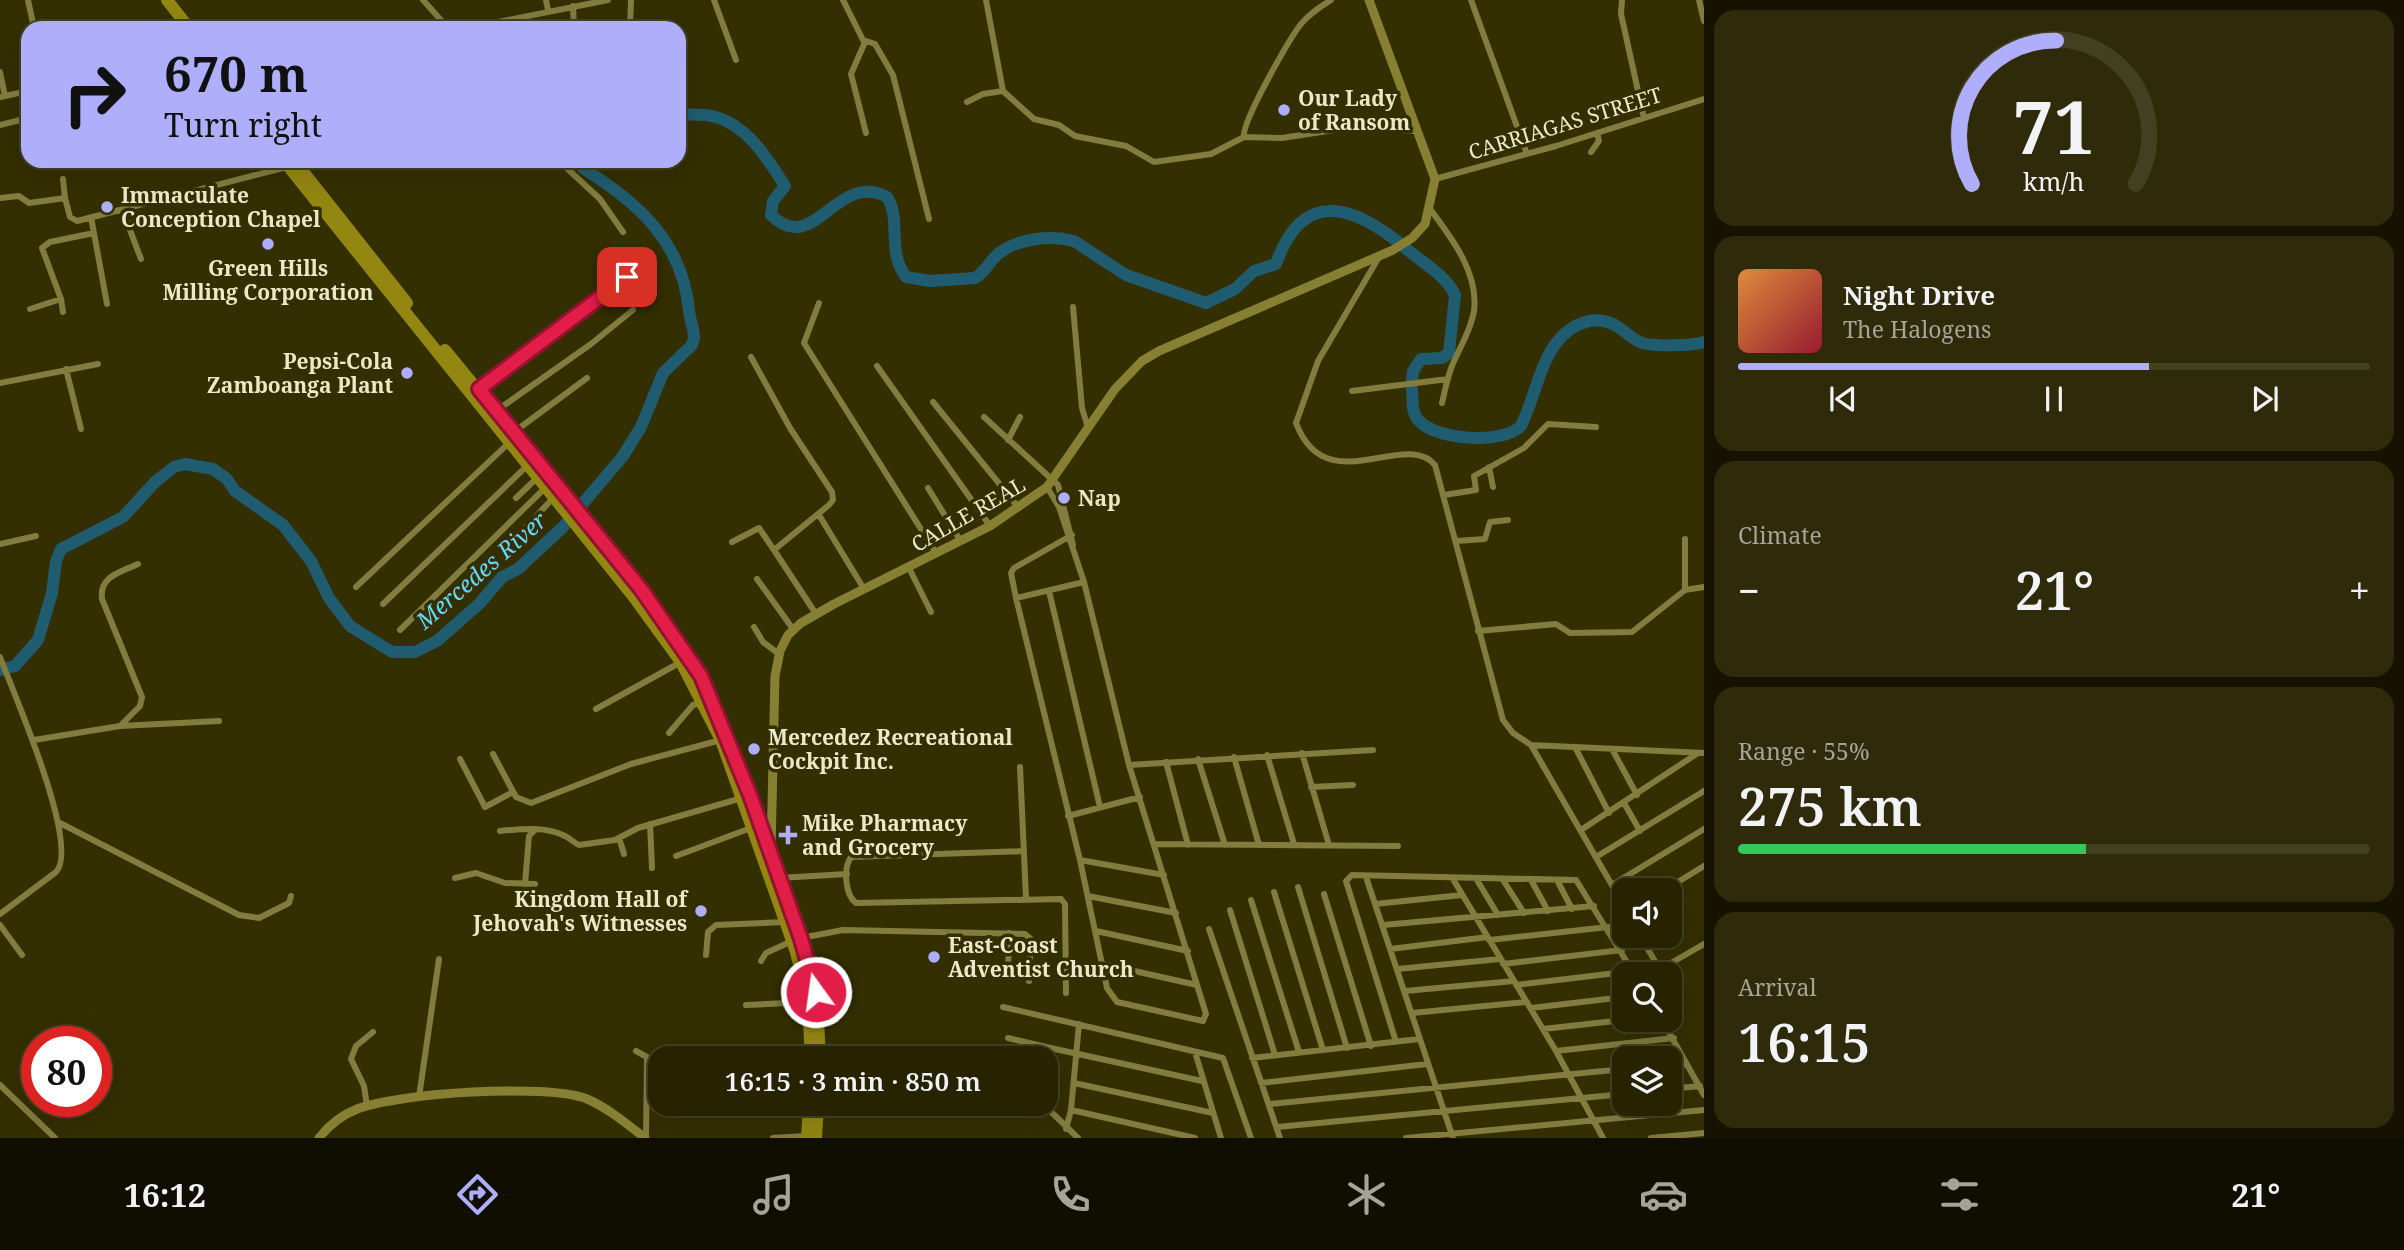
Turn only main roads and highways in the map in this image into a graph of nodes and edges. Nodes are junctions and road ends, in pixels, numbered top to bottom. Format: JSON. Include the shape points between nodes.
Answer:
{"nodes":[{"id":1,"x":158,"y":0,"type":"edge"},
{"id":2,"x":167,"y":0,"type":"edge"},
{"id":3,"x":174,"y":21,"type":"edge"},
{"id":4,"x":184,"y":21,"type":"edge"},
{"id":5,"x":295,"y":168,"type":"edge"},
{"id":6,"x":312,"y":190,"type":"junction"},
{"id":7,"x":512,"y":437,"type":"junction"},
{"id":8,"x":532,"y":461,"type":"junction"},
{"id":9,"x":552,"y":492,"type":"junction"},
{"id":10,"x":591,"y":535,"type":"junction"},
{"id":11,"x":796,"y":940,"type":"junction"},
{"id":12,"x":810,"y":1046,"type":"edge"},
{"id":13,"x":819,"y":1046,"type":"edge"},
{"id":14,"x":809,"y":1116,"type":"edge"},
{"id":15,"x":815,"y":1116,"type":"edge"},
{"id":16,"x":810,"y":1137,"type":"edge"}],
"edges":[{"from":1,"to":3,"type":"highway"},
{"from":2,"to":4,"type":"highway"},
{"from":5,"to":6,"type":"highway"},
{"from":6,"to":7,"type":"highway"},
{"from":6,"to":7,"type":"highway","via":[[479,389]]},
{"from":7,"to":8,"type":"highway"},
{"from":8,"to":9,"type":"highway"},
{"from":8,"to":9,"type":"highway"},
{"from":9,"to":10,"type":"highway"},
{"from":10,"to":11,"type":"highway","via":[[704,702],[785,922]]},
{"from":10,"to":11,"type":"highway","via":[[641,589],[701,676],[771,852]]},
{"from":11,"to":12,"type":"highway","via":[[808,1002]]},
{"from":11,"to":13,"type":"highway","via":[[817,1000]]},
{"from":14,"to":16,"type":"highway"},
{"from":15,"to":16,"type":"highway"}]}
